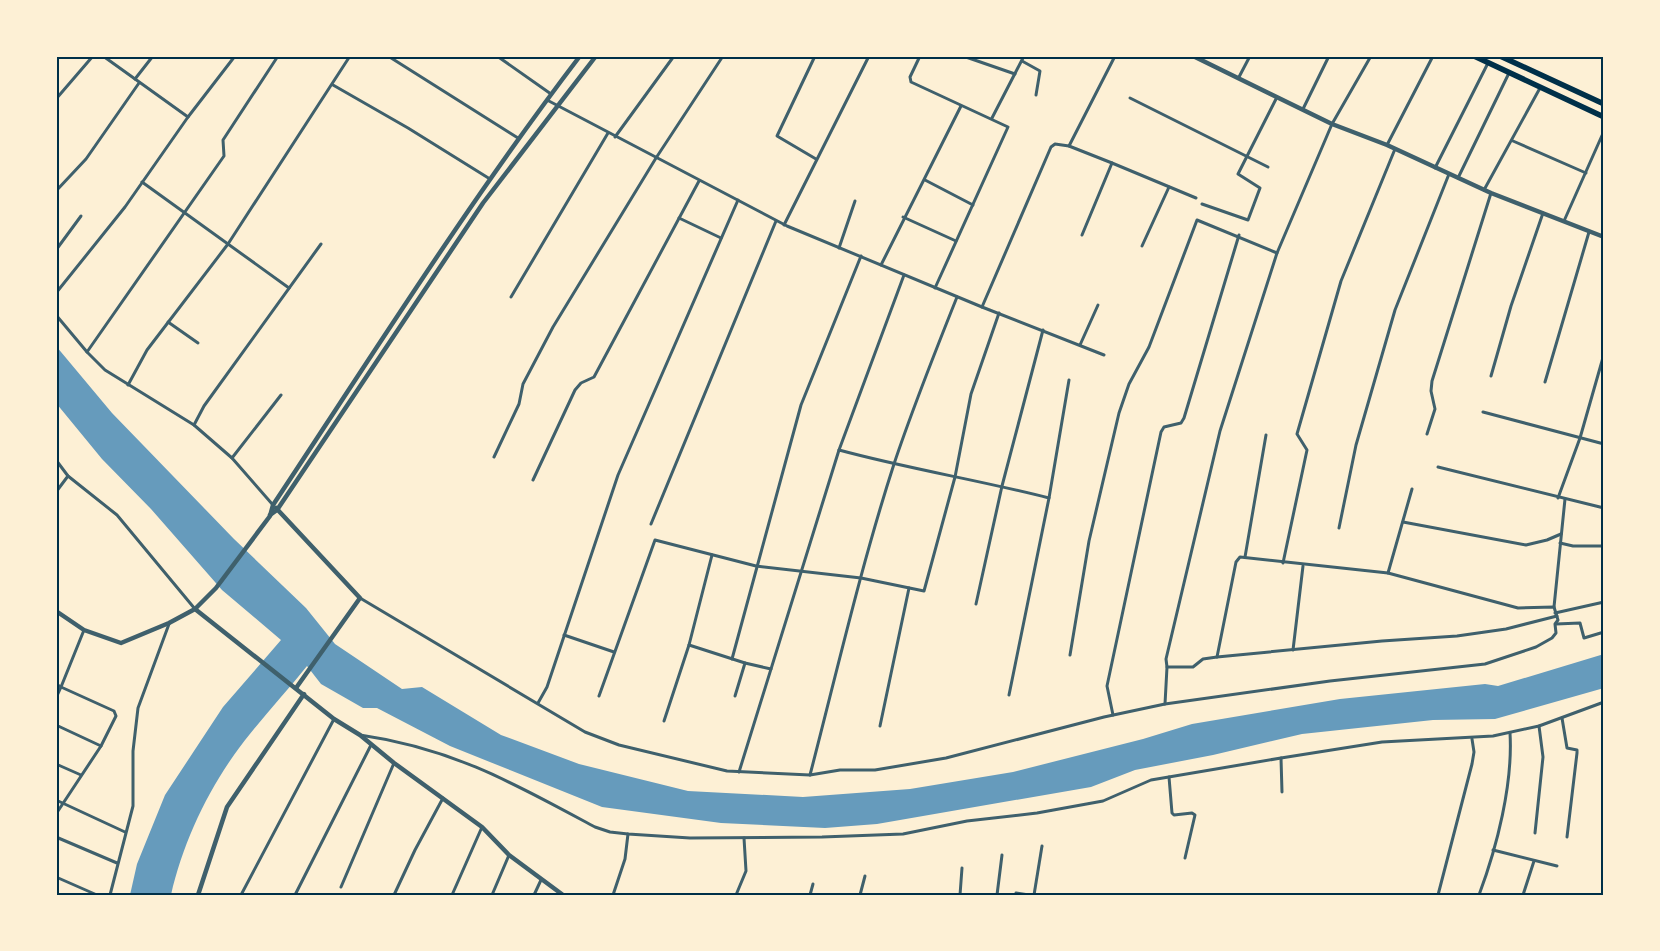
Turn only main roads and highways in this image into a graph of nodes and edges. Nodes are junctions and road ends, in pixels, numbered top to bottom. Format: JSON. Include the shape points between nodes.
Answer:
{"nodes":[{"id":1,"x":1474,"y":56,"type":"edge"},
{"id":2,"x":1502,"y":57,"type":"edge"},
{"id":3,"x":1604,"y":104,"type":"edge"},
{"id":4,"x":1604,"y":116,"type":"edge"}],
"edges":[{"from":1,"to":4,"type":"highway"},
{"from":2,"to":3,"type":"highway"}]}
